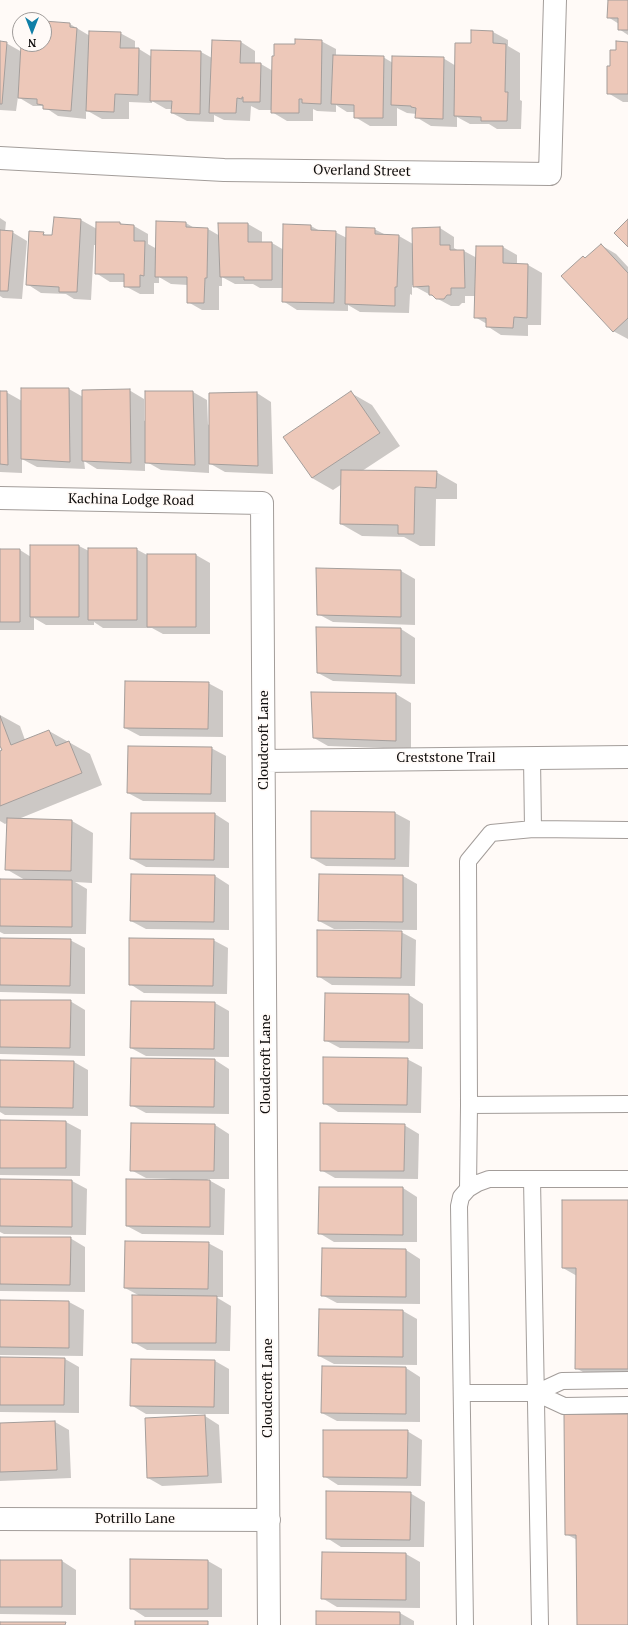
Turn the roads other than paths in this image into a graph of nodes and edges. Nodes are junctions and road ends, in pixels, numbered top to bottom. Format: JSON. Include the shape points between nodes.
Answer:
{"nodes":[{"id":1,"x":555,"y":0,"type":"edge"},
{"id":2,"x":0,"y":158,"type":"edge"},
{"id":3,"x":0,"y":498,"type":"edge"},
{"id":4,"x":262,"y":503,"type":"joint"},
{"id":5,"x":628,"y":757,"type":"edge"},
{"id":6,"x":532,"y":758,"type":"junction"},
{"id":7,"x":264,"y":761,"type":"junction"},
{"id":8,"x":533,"y":829,"type":"junction"},
{"id":9,"x":628,"y":830,"type":"edge"},
{"id":10,"x":628,"y":1104,"type":"edge"},
{"id":11,"x":469,"y":1105,"type":"junction"},
{"id":12,"x":532,"y":1179,"type":"junction"},
{"id":13,"x":628,"y":1179,"type":"edge"},
{"id":14,"x":468,"y":1189,"type":"junction"},
{"id":15,"x":628,"y":1380,"type":"edge"},
{"id":16,"x":462,"y":1393,"type":"junction"},
{"id":17,"x":536,"y":1393,"type":"junction"},
{"id":18,"x":628,"y":1405,"type":"edge"},
{"id":19,"x":0,"y":1519,"type":"edge"},
{"id":20,"x":269,"y":1520,"type":"junction"},
{"id":21,"x":269,"y":1625,"type":"edge"},
{"id":22,"x":465,"y":1625,"type":"edge"},
{"id":23,"x":540,"y":1625,"type":"edge"}],
"edges":[{"from":1,"to":2,"type":"street","name":"Overland Street","via":[[550,174],[224,170]]},
{"from":3,"to":4,"type":"street","name":"Kachina Lodge Road"},
{"from":4,"to":7,"type":"street","name":"Cloudcroft Lane"},
{"from":5,"to":6,"type":"street","name":"Creststone Trail"},
{"from":6,"to":7,"type":"street","name":"Creststone Trail"},
{"from":6,"to":8,"type":"lane"},
{"from":7,"to":20,"type":"street","name":"Cloudcroft Lane"},
{"from":8,"to":9,"type":"lane"},
{"from":8,"to":11,"type":"lane","via":[[491,833],[468,861]]},
{"from":10,"to":11,"type":"lane"},
{"from":11,"to":14,"type":"lane"},
{"from":12,"to":13,"type":"lane"},
{"from":12,"to":14,"type":"lane","via":[[489,1179]]},
{"from":12,"to":17,"type":"lane"},
{"from":14,"to":16,"type":"lane","via":[[461,1197],[459,1206]]},
{"from":15,"to":17,"type":"lane","via":[[562,1381]]},
{"from":16,"to":17,"type":"lane"},
{"from":16,"to":22,"type":"lane"},
{"from":17,"to":18,"type":"lane","via":[[564,1406]]},
{"from":17,"to":23,"type":"lane"},
{"from":19,"to":20,"type":"street","name":"Potrillo Lane"},
{"from":20,"to":21,"type":"street","name":"Cloudcroft Lane"}]}
